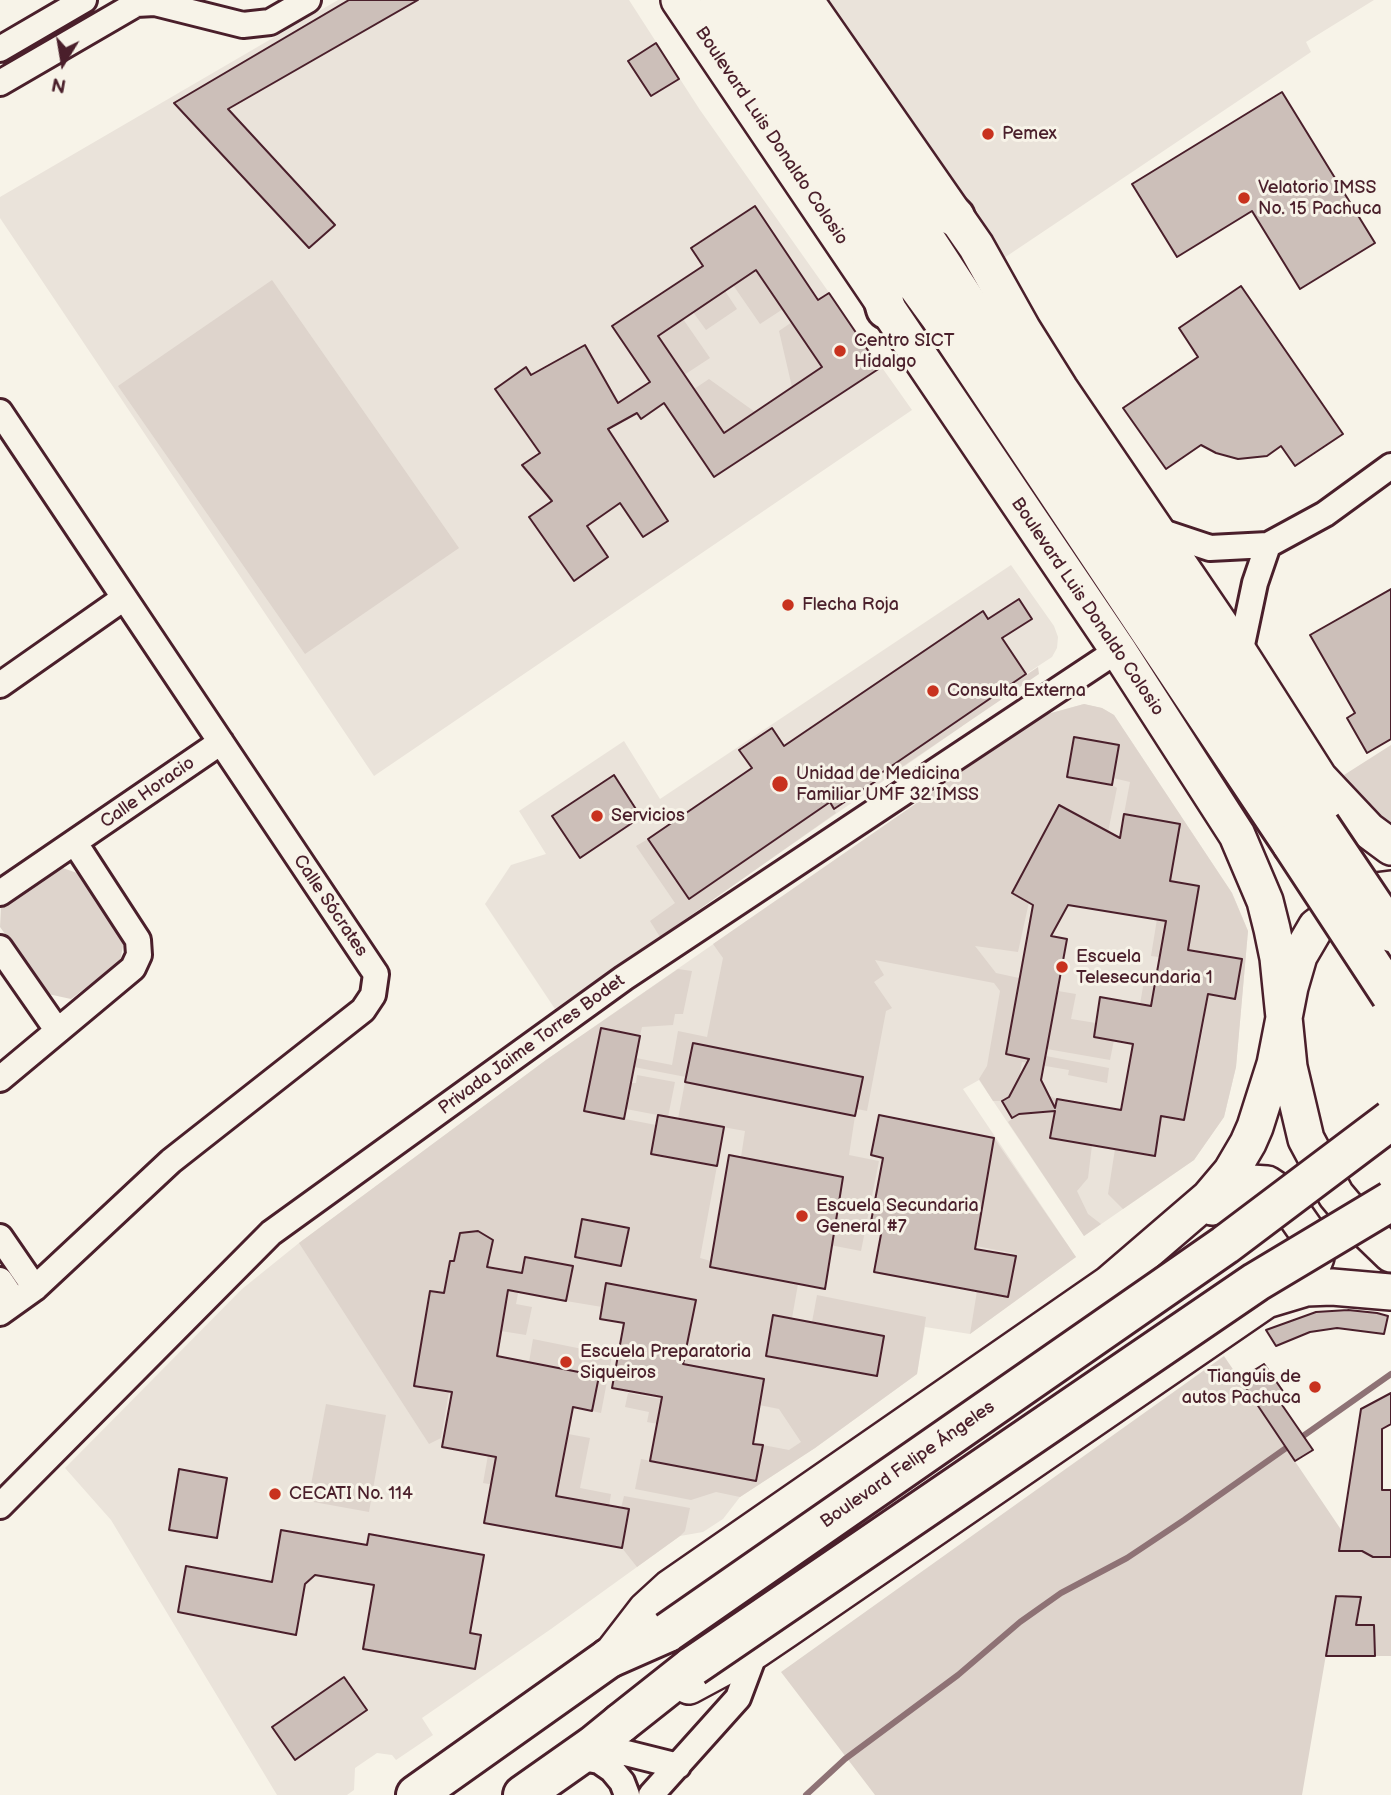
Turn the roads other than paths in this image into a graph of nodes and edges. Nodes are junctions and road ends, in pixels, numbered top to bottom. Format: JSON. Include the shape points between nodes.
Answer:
{"nodes":[{"id":1,"x":84,"y":0,"type":"edge"},
{"id":2,"x":308,"y":0,"type":"edge"},
{"id":3,"x":679,"y":0,"type":"edge"},
{"id":4,"x":719,"y":0,"type":"edge"},
{"id":5,"x":743,"y":0,"type":"edge"},
{"id":6,"x":769,"y":0,"type":"edge"},
{"id":7,"x":805,"y":0,"type":"edge"},
{"id":8,"x":0,"y":49,"type":"edge"},
{"id":9,"x":0,"y":83,"type":"edge"},
{"id":10,"x":848,"y":121,"type":"junction"},
{"id":11,"x":856,"y":200,"type":"junction"},
{"id":12,"x":955,"y":217,"type":"junction"},
{"id":13,"x":912,"y":277,"type":"junction"},
{"id":14,"x":952,"y":308,"type":"junction"},
{"id":15,"x":886,"y":309,"type":"junction"},
{"id":16,"x":0,"y":412,"type":"edge"},
{"id":17,"x":1391,"y":466,"type":"edge"},
{"id":18,"x":1156,"y":530,"type":"junction"},
{"id":19,"x":1268,"y":545,"type":"junction"},
{"id":20,"x":124,"y":598,"type":"junction"},
{"id":21,"x":1118,"y":650,"type":"junction"},
{"id":22,"x":1240,"y":654,"type":"junction"},
{"id":23,"x":0,"y":685,"type":"edge"},
{"id":24,"x":221,"y":742,"type":"junction"},
{"id":25,"x":1319,"y":778,"type":"junction"},
{"id":26,"x":1237,"y":835,"type":"junction"},
{"id":27,"x":75,"y":844,"type":"junction"},
{"id":28,"x":1391,"y":847,"type":"edge"},
{"id":29,"x":1391,"y":889,"type":"edge"},
{"id":30,"x":0,"y":893,"type":"edge"},
{"id":31,"x":1391,"y":932,"type":"edge"},
{"id":32,"x":0,"y":948,"type":"edge"},
{"id":33,"x":1391,"y":995,"type":"edge"},
{"id":34,"x":1283,"y":1024,"type":"junction"},
{"id":35,"x":57,"y":1030,"type":"junction"},
{"id":36,"x":0,"y":1079,"type":"edge"},
{"id":37,"x":1391,"y":1120,"type":"edge"},
{"id":38,"x":1391,"y":1202,"type":"edge"},
{"id":39,"x":1178,"y":1226,"type":"junction"},
{"id":40,"x":0,"y":1237,"type":"edge"},
{"id":41,"x":1391,"y":1254,"type":"edge"},
{"id":42,"x":0,"y":1280,"type":"edge"},
{"id":43,"x":35,"y":1288,"type":"junction"},
{"id":44,"x":1391,"y":1292,"type":"edge"},
{"id":45,"x":1266,"y":1300,"type":"junction"},
{"id":46,"x":8,"y":1308,"type":"edge"},
{"id":47,"x":0,"y":1506,"type":"edge"},
{"id":48,"x":756,"y":1650,"type":"junction"},
{"id":49,"x":609,"y":1658,"type":"junction"},
{"id":50,"x":598,"y":1741,"type":"junction"},
{"id":51,"x":678,"y":1766,"type":"junction"},
{"id":52,"x":416,"y":1795,"type":"edge"},
{"id":53,"x":523,"y":1795,"type":"edge"},
{"id":54,"x":627,"y":1795,"type":"edge"},
{"id":55,"x":651,"y":1795,"type":"edge"}],
"edges":[{"from":1,"to":8,"type":"street"},
{"from":2,"to":9,"type":"street","via":[[270,22],[243,25],[155,3],[136,4]]},
{"from":3,"to":15,"type":"main road","name":"Boulevard Luis Donaldo Colosio"},
{"from":4,"to":11,"type":"main road","name":"Boulevard Luis Donaldo Colosio"},
{"from":5,"to":13,"type":"street","via":[[850,161]]},
{"from":6,"to":10,"type":"main road","name":"Boulevard Luis Donaldo Colosio"},
{"from":7,"to":12,"type":"main road"},
{"from":10,"to":12,"type":"main road"},
{"from":10,"to":14,"type":"main road","name":"Boulevard Luis Donaldo Colosio"},
{"from":11,"to":13,"type":"main road","name":"Boulevard Luis Donaldo Colosio"},
{"from":11,"to":15,"type":"main road"},
{"from":12,"to":18,"type":"main road","via":[[1052,377]]},
{"from":13,"to":14,"type":"main road","name":"Boulevard Luis Donaldo Colosio"},
{"from":14,"to":31,"type":"main road","name":"Boulevard Luis Donaldo Colosio","bridge":true},
{"from":14,"to":33,"type":"main road","name":"Boulevard Luis Donaldo Colosio","bridge":true},
{"from":15,"to":21,"type":"main road","name":"Boulevard Luis Donaldo Colosio"},
{"from":16,"to":20,"type":"street","name":"Calle Sócrates"},
{"from":17,"to":19,"type":"street","via":[[1325,514]]},
{"from":18,"to":19,"type":"street","via":[[1210,548]]},
{"from":18,"to":22,"type":"main road"},
{"from":19,"to":22,"type":"street"},
{"from":20,"to":23,"type":"street"},
{"from":20,"to":24,"type":"street","name":"Calle Sócrates"},
{"from":21,"to":26,"type":"main road","name":"Boulevard Luis Donaldo Colosio"},
{"from":21,"to":47,"type":"street","name":"Privada Jaime Torres Bodet","via":[[624,978],[271,1233]]},
{"from":22,"to":25,"type":"main road"},
{"from":24,"to":27,"type":"street","name":"Calle Horacio"},
{"from":24,"to":43,"type":"street","name":"Calle Sócrates","via":[[376,974],[373,995],[363,1010],[171,1161]]},
{"from":25,"to":26,"type":"main road","via":[[1325,816],[1314,850],[1299,860],[1284,862],[1258,852]]},
{"from":25,"to":28,"type":"main road","via":[[1368,830]]},
{"from":26,"to":34,"type":"main road","name":"Boulevard Luis Donaldo Colosio","via":[[1265,901],[1278,958]]},
{"from":27,"to":30,"type":"street","name":"Calle Horacio"},
{"from":27,"to":35,"type":"street","via":[[138,940],[139,955],[133,968]]},
{"from":29,"to":34,"type":"main road","via":[[1349,902],[1316,928],[1299,956]]},
{"from":32,"to":35,"type":"street"},
{"from":34,"to":39,"type":"main road","via":[[1248,1143],[1231,1172]]},
{"from":34,"to":41,"type":"main road","name":"Boulevard Luis Donaldo Colosio","via":[[1306,1139],[1336,1195]]},
{"from":35,"to":36,"type":"street"},
{"from":37,"to":49,"type":"main road","name":"Boulevard Felipe Ángeles","bridge":true,"via":[[1225,1245],[668,1632]]},
{"from":38,"to":50,"type":"main road","bridge":true,"via":[[1256,1282],[693,1666]]},
{"from":39,"to":45,"type":"main road","via":[[1251,1183],[1267,1184],[1279,1192],[1314,1242],[1316,1256],[1312,1270]]},
{"from":39,"to":49,"type":"main road","via":[[1110,1284],[670,1588],[646,1610]]},
{"from":40,"to":43,"type":"street"},
{"from":42,"to":46,"type":"street"},
{"from":43,"to":46,"type":"street","name":"Calle Sócrates"},
{"from":44,"to":45,"type":"main road","via":[[1306,1288]]},
{"from":45,"to":48,"type":"main road"},
{"from":48,"to":50,"type":"main road"},
{"from":48,"to":51,"type":"street","via":[[738,1698]]},
{"from":49,"to":52,"type":"main road","name":"Boulevard Felipe Ángeles"},
{"from":50,"to":51,"type":"street"},
{"from":50,"to":53,"type":"main road"},
{"from":50,"to":54,"type":"street","via":[[599,1761],[622,1782]]},
{"from":51,"to":55,"type":"street"}]}
